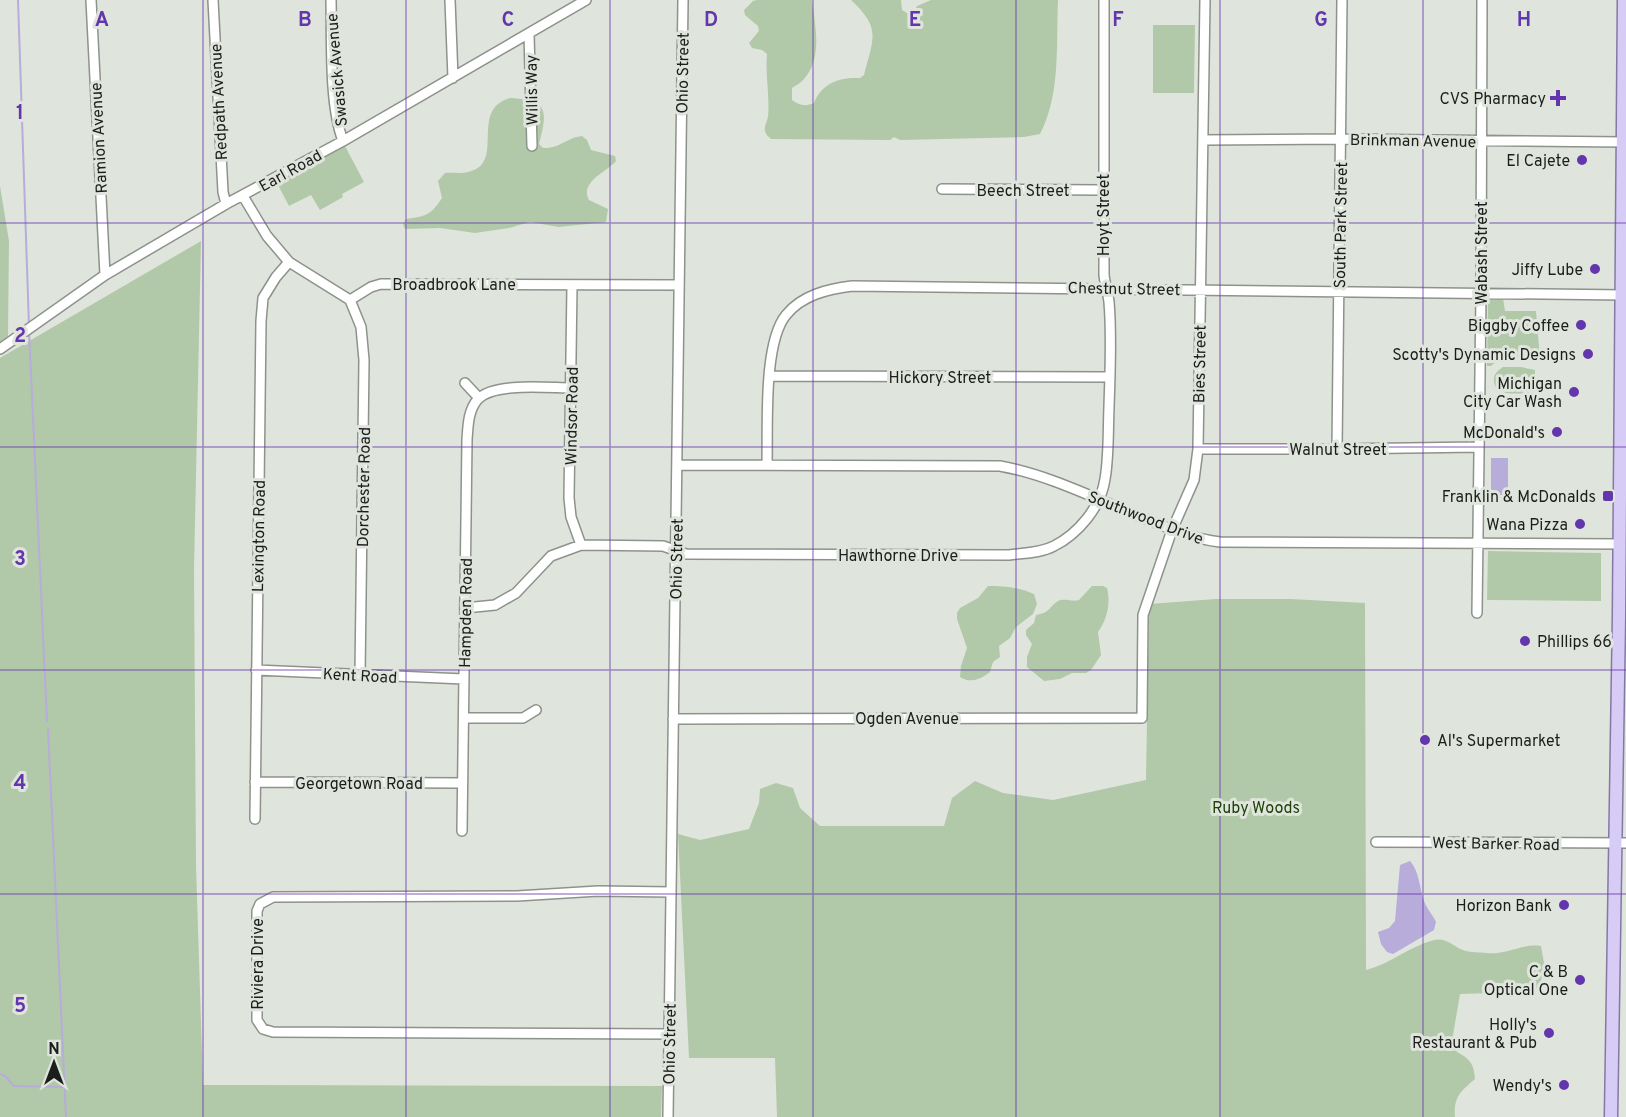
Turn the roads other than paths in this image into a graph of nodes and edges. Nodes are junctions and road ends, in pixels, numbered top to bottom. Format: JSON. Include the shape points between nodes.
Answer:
{"nodes":[{"id":1,"x":92,"y":0,"type":"edge"},
{"id":2,"x":213,"y":0,"type":"edge"},
{"id":3,"x":331,"y":0,"type":"edge"},
{"id":4,"x":450,"y":0,"type":"edge"},
{"id":5,"x":586,"y":0,"type":"edge"},
{"id":6,"x":682,"y":0,"type":"edge"},
{"id":7,"x":1104,"y":0,"type":"edge"},
{"id":8,"x":1205,"y":0,"type":"edge"},
{"id":9,"x":1342,"y":0,"type":"edge"},
{"id":10,"x":1482,"y":0,"type":"edge"},
{"id":11,"x":1624,"y":0,"type":"edge"},
{"id":12,"x":529,"y":34,"type":"junction"},
{"id":13,"x":453,"y":78,"type":"junction"},
{"id":14,"x":1342,"y":139,"type":"junction"},
{"id":15,"x":1203,"y":140,"type":"junction"},
{"id":16,"x":343,"y":141,"type":"junction"},
{"id":17,"x":1482,"y":141,"type":"junction"},
{"id":18,"x":1623,"y":141,"type":"junction"},
{"id":19,"x":532,"y":146,"type":"dead end"},
{"id":20,"x":942,"y":189,"type":"dead end"},
{"id":21,"x":1103,"y":190,"type":"junction"},
{"id":22,"x":243,"y":196,"type":"junction"},
{"id":23,"x":226,"y":204,"type":"junction"},
{"id":24,"x":289,"y":262,"type":"junction"},
{"id":25,"x":105,"y":275,"type":"junction"},
{"id":26,"x":572,"y":285,"type":"junction"},
{"id":27,"x":679,"y":285,"type":"junction"},
{"id":28,"x":1106,"y":287,"type":"junction"},
{"id":29,"x":1200,"y":290,"type":"junction"},
{"id":30,"x":1338,"y":292,"type":"junction"},
{"id":31,"x":1481,"y":293,"type":"junction"},
{"id":32,"x":1622,"y":295,"type":"junction"},
{"id":33,"x":350,"y":300,"type":"junction"},
{"id":34,"x":3,"y":347,"type":"edge"},
{"id":35,"x":770,"y":376,"type":"junction"},
{"id":36,"x":1110,"y":377,"type":"junction"},
{"id":37,"x":465,"y":383,"type":"dead end"},
{"id":38,"x":572,"y":388,"type":"junction"},
{"id":39,"x":479,"y":398,"type":"junction"},
{"id":40,"x":1623,"y":414,"type":"edge"},
{"id":41,"x":1478,"y":447,"type":"junction"},
{"id":42,"x":1198,"y":449,"type":"junction"},
{"id":43,"x":1337,"y":449,"type":"junction"},
{"id":44,"x":767,"y":464,"type":"junction"},
{"id":45,"x":677,"y":465,"type":"junction"},
{"id":46,"x":1098,"y":500,"type":"junction"},
{"id":47,"x":1172,"y":530,"type":"junction"},
{"id":48,"x":1479,"y":543,"type":"junction"},
{"id":49,"x":1620,"y":544,"type":"junction"},
{"id":50,"x":581,"y":545,"type":"junction"},
{"id":51,"x":676,"y":551,"type":"junction"},
{"id":52,"x":465,"y":608,"type":"junction"},
{"id":53,"x":1477,"y":613,"type":"dead end"},
{"id":54,"x":256,"y":670,"type":"junction"},
{"id":55,"x":360,"y":675,"type":"junction"},
{"id":56,"x":464,"y":679,"type":"junction"},
{"id":57,"x":536,"y":710,"type":"dead end"},
{"id":58,"x":464,"y":718,"type":"junction"},
{"id":59,"x":1142,"y":718,"type":"joint"},
{"id":60,"x":673,"y":719,"type":"junction"},
{"id":61,"x":255,"y":782,"type":"junction"},
{"id":62,"x":462,"y":783,"type":"junction"},
{"id":63,"x":255,"y":819,"type":"dead end"},
{"id":64,"x":462,"y":831,"type":"dead end"},
{"id":65,"x":1376,"y":842,"type":"dead end"},
{"id":66,"x":1621,"y":843,"type":"edge"},
{"id":67,"x":671,"y":892,"type":"junction"},
{"id":68,"x":669,"y":1034,"type":"junction"},
{"id":69,"x":668,"y":1117,"type":"edge"},
{"id":70,"x":1611,"y":1117,"type":"edge"}],
"edges":[{"from":1,"to":25,"type":"street","name":"Ramion Avenue"},
{"from":2,"to":23,"type":"street","name":"Redpath Avenue"},
{"from":3,"to":16,"type":"street","name":"Swasick Avenue","via":[[333,74]]},
{"from":4,"to":13,"type":"street"},
{"from":5,"to":12,"type":"street","name":"Earl Road"},
{"from":6,"to":27,"type":"street","name":"Ohio Street"},
{"from":7,"to":21,"type":"street","name":"Hoyt Street"},
{"from":8,"to":15,"type":"street","name":"Bies Street"},
{"from":9,"to":14,"type":"street","name":"South Park Street"},
{"from":10,"to":17,"type":"street","name":"Wabash Street"},
{"from":11,"to":18,"type":"main road"},
{"from":12,"to":13,"type":"street","name":"Earl Road"},
{"from":12,"to":19,"type":"street","name":"Willis Way"},
{"from":13,"to":16,"type":"street","name":"Earl Road"},
{"from":14,"to":15,"type":"street","name":"Brinkman Avenue"},
{"from":14,"to":17,"type":"street","name":"Brinkman Avenue"},
{"from":14,"to":30,"type":"street","name":"South Park Street"},
{"from":15,"to":29,"type":"street","name":"Bies Street"},
{"from":16,"to":22,"type":"street","name":"Earl Road"},
{"from":17,"to":18,"type":"street","name":"Brinkman Avenue"},
{"from":17,"to":31,"type":"street","name":"Wabash Street"},
{"from":18,"to":32,"type":"main road"},
{"from":20,"to":21,"type":"street","name":"Beech Street"},
{"from":21,"to":28,"type":"street","name":"Hoyt Street"},
{"from":22,"to":23,"type":"street","name":"Earl Road"},
{"from":22,"to":24,"type":"street","via":[[267,236]]},
{"from":23,"to":25,"type":"street","name":"Earl Road"},
{"from":24,"to":33,"type":"street"},
{"from":24,"to":54,"type":"street","name":"Lexington Road","via":[[263,298],[261,321]]},
{"from":25,"to":34,"type":"street","name":"Earl Road"},
{"from":26,"to":27,"type":"street","name":"Broadbrook Lane"},
{"from":26,"to":33,"type":"street","name":"Broadbrook Lane","via":[[381,284]]},
{"from":26,"to":38,"type":"street","name":"Windsor Road"},
{"from":27,"to":45,"type":"street","name":"Ohio Street"},
{"from":28,"to":29,"type":"street","name":"Chestnut Street"},
{"from":28,"to":35,"type":"street","name":"Chestnut Street","via":[[831,289],[807,297],[785,315],[773,343]]},
{"from":28,"to":36,"type":"street","name":"Hoyt Street"},
{"from":29,"to":30,"type":"street","name":"Chestnut Street"},
{"from":29,"to":42,"type":"street","name":"Bies Street"},
{"from":30,"to":31,"type":"street","name":"Chestnut Street"},
{"from":30,"to":43,"type":"street","name":"South Park Street"},
{"from":31,"to":32,"type":"street","name":"Chestnut Street"},
{"from":31,"to":41,"type":"street","name":"Wabash Street"},
{"from":32,"to":40,"type":"main road"},
{"from":33,"to":55,"type":"street","name":"Dorchester Road","via":[[362,327],[363,360]]},
{"from":35,"to":36,"type":"street","name":"Hickory Street"},
{"from":35,"to":44,"type":"street","name":"Chestnut Street"},
{"from":36,"to":46,"type":"street","name":"Hoyt Street","via":[[1105,480]]},
{"from":37,"to":39,"type":"street"},
{"from":38,"to":39,"type":"street","via":[[511,388]]},
{"from":38,"to":50,"type":"street","name":"Windsor Road","via":[[569,498]]},
{"from":39,"to":52,"type":"street","name":"Hampden Road","via":[[468,424]]},
{"from":40,"to":49,"type":"main road"},
{"from":41,"to":43,"type":"street","name":"Walnut Street"},
{"from":41,"to":48,"type":"street","name":"Wabash Street"},
{"from":42,"to":43,"type":"street","name":"Walnut Street"},
{"from":42,"to":47,"type":"street","name":"Bies Street","via":[[1194,480]]},
{"from":44,"to":45,"type":"street","name":"Southwood Drive"},
{"from":44,"to":46,"type":"street","name":"Southwood Drive","via":[[1000,466],[1027,471]]},
{"from":45,"to":51,"type":"street","name":"Ohio Street"},
{"from":46,"to":47,"type":"street","name":"Southwood Drive"},
{"from":46,"to":51,"type":"street","name":"Hawthorne Drive","via":[[1078,528],[1053,547],[1031,553]]},
{"from":47,"to":48,"type":"street","name":"Southwood Drive","via":[[1220,542]]},
{"from":47,"to":59,"type":"street","name":"Bies Street","via":[[1143,615]]},
{"from":48,"to":49,"type":"street","name":"Southwood Drive"},
{"from":48,"to":53,"type":"street","name":"Wabash Street"},
{"from":49,"to":66,"type":"main road"},
{"from":50,"to":51,"type":"street","name":"Hawthorne Drive","via":[[663,546]]},
{"from":50,"to":52,"type":"street","via":[[551,556],[516,592],[495,605]]},
{"from":51,"to":60,"type":"street","name":"Ohio Street"},
{"from":52,"to":56,"type":"street","name":"Hampden Road"},
{"from":54,"to":55,"type":"street","name":"Kent Road"},
{"from":54,"to":61,"type":"street","name":"Lexington Road"},
{"from":55,"to":56,"type":"street","name":"Kent Road"},
{"from":56,"to":58,"type":"street","name":"Hampden Road"},
{"from":57,"to":58,"type":"street","via":[[523,718]]},
{"from":58,"to":62,"type":"street","name":"Hampden Road"},
{"from":59,"to":60,"type":"street","name":"Ogden Avenue"},
{"from":60,"to":67,"type":"street","name":"Ohio Street"},
{"from":61,"to":62,"type":"street","name":"Georgetown Road"},
{"from":61,"to":63,"type":"street","name":"Lexington Road"},
{"from":62,"to":64,"type":"street","name":"Hampden Road"},
{"from":65,"to":66,"type":"street","name":"West Barker Road"},
{"from":66,"to":70,"type":"main road"},
{"from":67,"to":68,"type":"street","name":"Ohio Street"},
{"from":67,"to":68,"type":"street","name":"Riviera Drive","via":[[273,897],[260,903],[257,911],[257,1020],[262,1029]]},
{"from":68,"to":69,"type":"street","name":"Ohio Street"}]}
